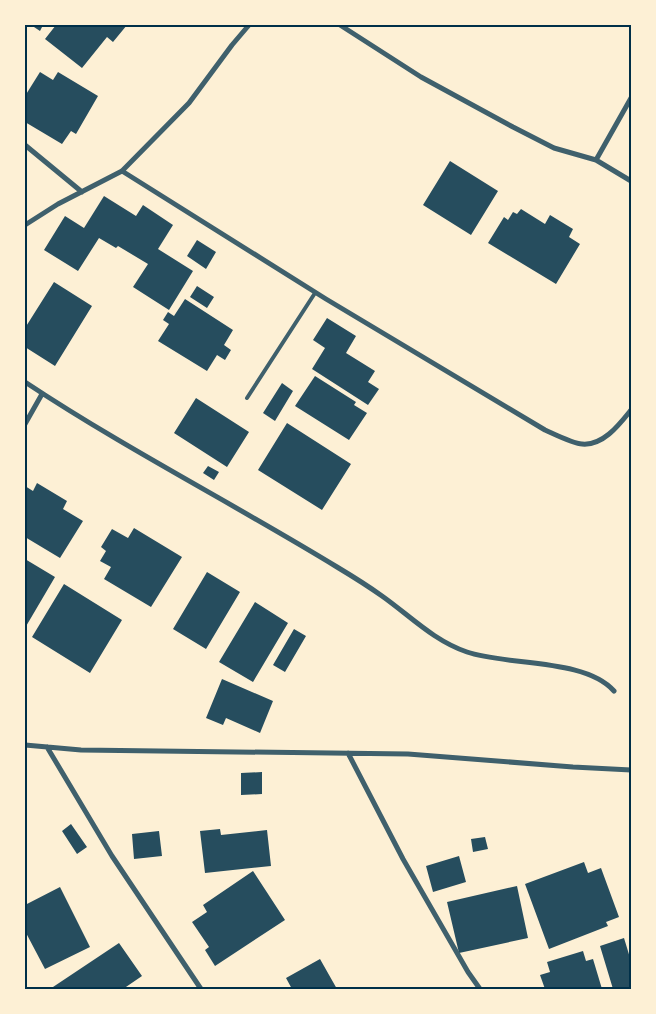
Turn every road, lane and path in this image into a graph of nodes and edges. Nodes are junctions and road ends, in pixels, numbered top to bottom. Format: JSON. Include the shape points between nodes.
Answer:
{"nodes":[{"id":1,"x":249,"y":25,"type":"edge"},
{"id":2,"x":340,"y":25,"type":"edge"},
{"id":3,"x":631,"y":98,"type":"edge"},
{"id":4,"x":25,"y":145,"type":"edge"},
{"id":5,"x":596,"y":160,"type":"junction"},
{"id":6,"x":122,"y":170,"type":"junction"},
{"id":7,"x":631,"y":180,"type":"edge"},
{"id":8,"x":82,"y":192,"type":"junction"},
{"id":9,"x":25,"y":225,"type":"edge"},
{"id":10,"x":315,"y":292,"type":"junction"},
{"id":11,"x":25,"y":382,"type":"edge"},
{"id":12,"x":42,"y":394,"type":"junction"},
{"id":13,"x":247,"y":398,"type":"dead end"},
{"id":14,"x":631,"y":410,"type":"edge"},
{"id":15,"x":25,"y":424,"type":"edge"},
{"id":16,"x":614,"y":691,"type":"dead end"},
{"id":17,"x":25,"y":746,"type":"edge"},
{"id":18,"x":47,"y":747,"type":"junction"},
{"id":19,"x":348,"y":753,"type":"junction"},
{"id":20,"x":631,"y":770,"type":"edge"},
{"id":21,"x":201,"y":989,"type":"edge"},
{"id":22,"x":480,"y":989,"type":"edge"}],
"edges":[{"from":1,"to":6,"type":"street","via":[[189,103]]},
{"from":2,"to":5,"type":"street","via":[[421,77],[513,127],[554,148]]},
{"from":3,"to":5,"type":"street"},
{"from":4,"to":8,"type":"street"},
{"from":5,"to":7,"type":"street"},
{"from":6,"to":8,"type":"street"},
{"from":6,"to":10,"type":"street"},
{"from":8,"to":9,"type":"street"},
{"from":10,"to":13,"type":"lane"},
{"from":10,"to":14,"type":"street","via":[[545,430],[582,444],[602,440]]},
{"from":11,"to":12,"type":"street"},
{"from":12,"to":15,"type":"street"},
{"from":12,"to":16,"type":"street","via":[[337,567],[442,640],[465,652],[487,658],[563,667],[603,681]]},
{"from":17,"to":18,"type":"street"},
{"from":18,"to":19,"type":"street"},
{"from":18,"to":21,"type":"street","via":[[112,856]]},
{"from":19,"to":20,"type":"street","via":[[408,754]]},
{"from":19,"to":22,"type":"street","via":[[403,859]]}]}
